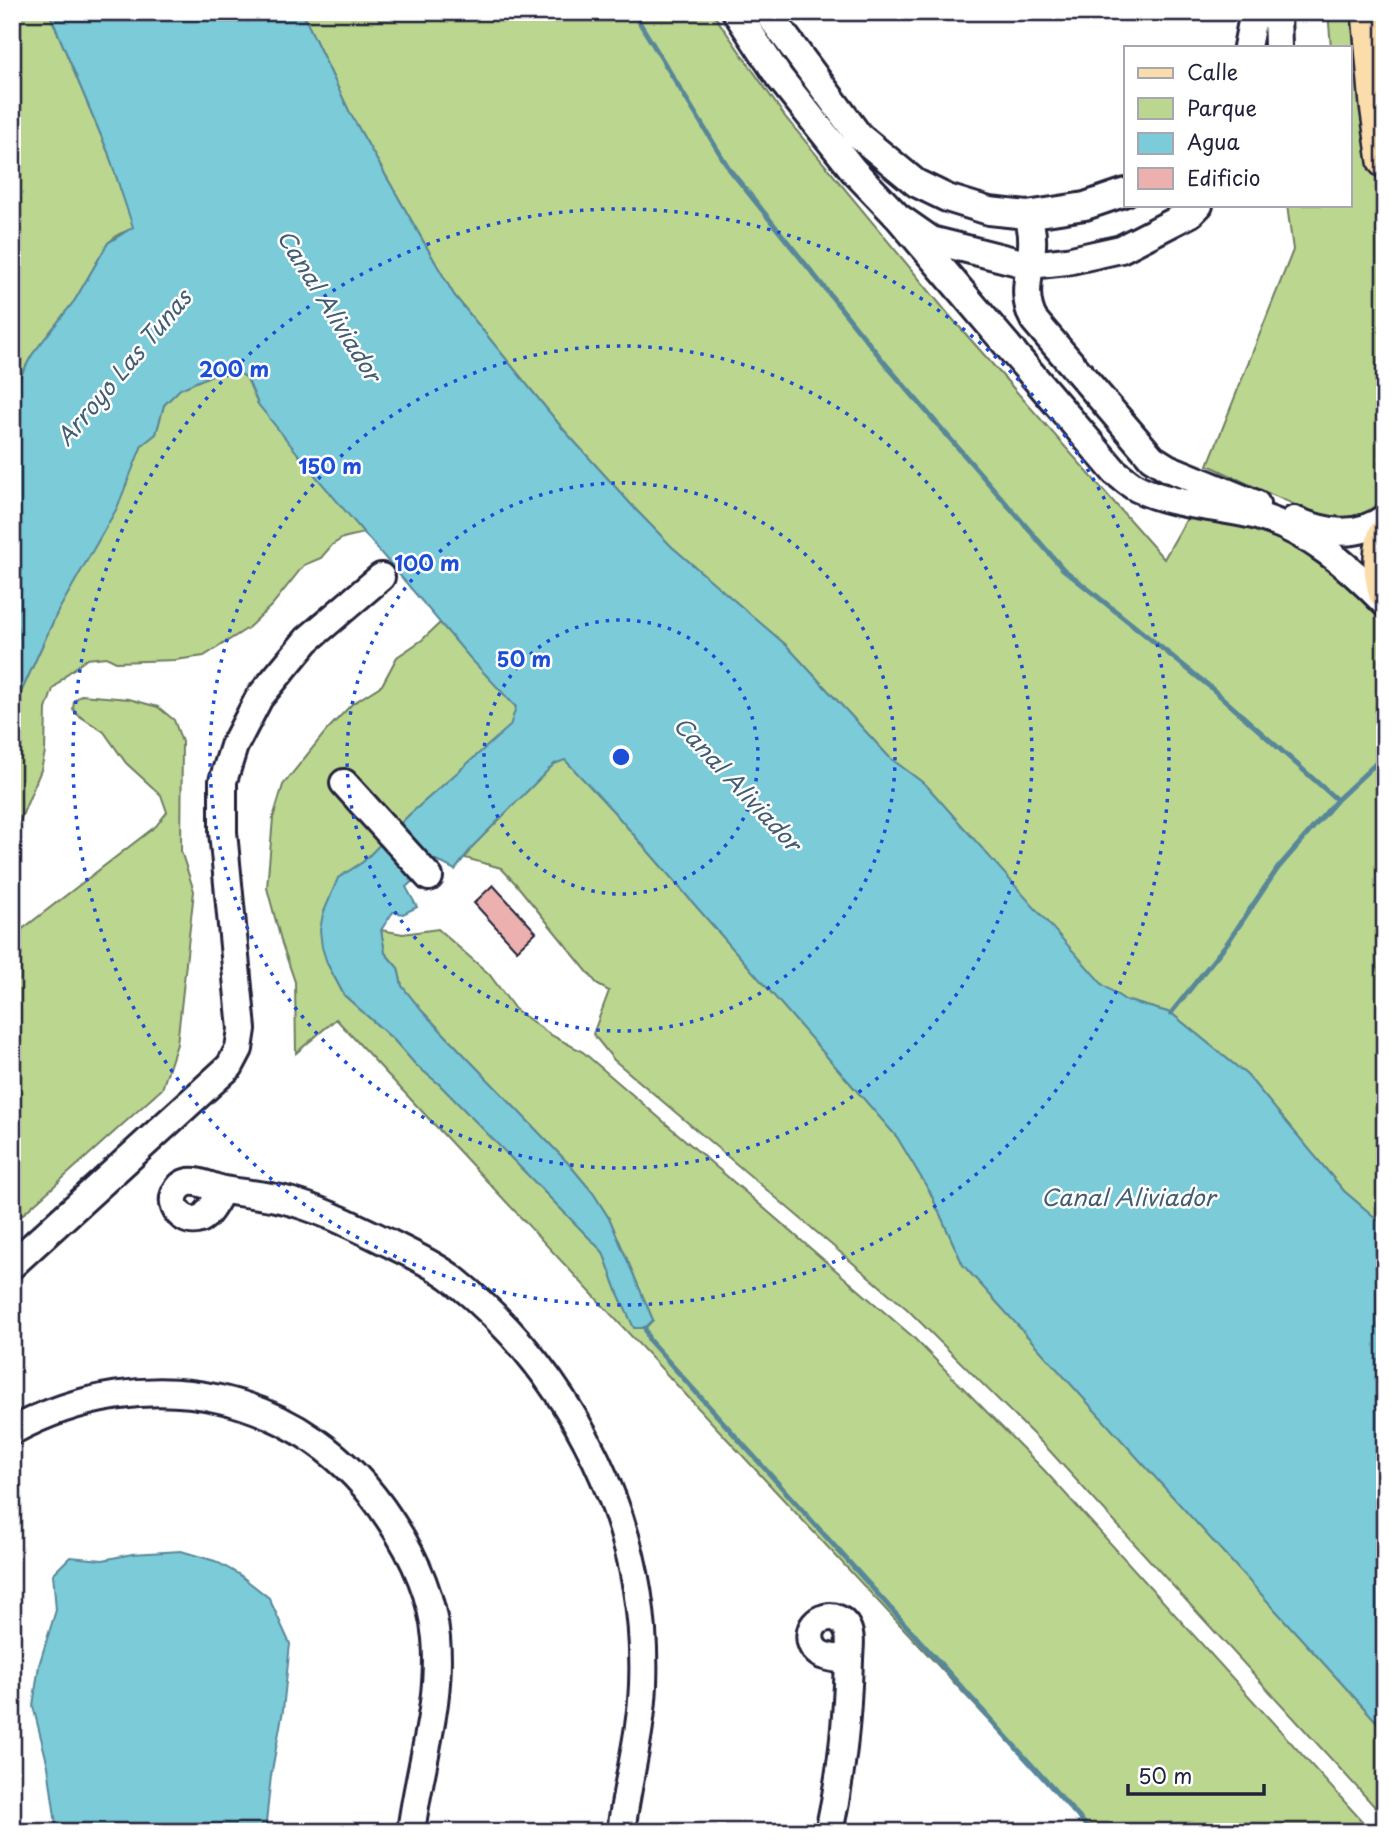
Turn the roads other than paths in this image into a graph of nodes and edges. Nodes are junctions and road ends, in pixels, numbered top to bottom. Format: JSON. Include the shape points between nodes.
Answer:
{"nodes":[{"id":1,"x":736,"y":12,"type":"edge"},
{"id":2,"x":767,"y":12,"type":"edge"},
{"id":3,"x":1254,"y":12,"type":"edge"},
{"id":4,"x":1277,"y":12,"type":"edge"},
{"id":5,"x":1369,"y":12,"type":"edge"},
{"id":6,"x":1247,"y":46,"type":"edge"},
{"id":7,"x":1278,"y":46,"type":"edge"},
{"id":8,"x":1385,"y":161,"type":"edge"},
{"id":9,"x":1124,"y":193,"type":"edge"},
{"id":10,"x":961,"y":202,"type":"junction"},
{"id":11,"x":1198,"y":206,"type":"edge"},
{"id":12,"x":1027,"y":215,"type":"junction"},
{"id":13,"x":937,"y":253,"type":"junction"},
{"id":14,"x":1030,"y":265,"type":"junction"},
{"id":15,"x":1385,"y":518,"type":"edge"},
{"id":16,"x":1385,"y":534,"type":"edge"},
{"id":17,"x":381,"y":577,"type":"dead end"},
{"id":18,"x":1385,"y":592,"type":"edge"},
{"id":19,"x":1385,"y":603,"type":"edge"},
{"id":20,"x":344,"y":783,"type":"dead end"},
{"id":21,"x":429,"y":877,"type":"dead end"},
{"id":22,"x":222,"y":1190,"type":"dead end"},
{"id":23,"x":12,"y":1265,"type":"edge"},
{"id":24,"x":12,"y":1431,"type":"edge"},
{"id":25,"x":849,"y":1661,"type":"dead end"},
{"id":26,"x":411,"y":1832,"type":"edge"},
{"id":27,"x":621,"y":1832,"type":"edge"},
{"id":28,"x":829,"y":1832,"type":"edge"}],
"edges":[{"from":1,"to":13,"type":"street","via":[[779,78],[854,171]]},
{"from":2,"to":10,"type":"street","via":[[859,136],[916,183]]},
{"from":3,"to":6,"type":"street"},
{"from":4,"to":7,"type":"street"},
{"from":5,"to":8,"type":"main road"},
{"from":9,"to":12,"type":"street","via":[[1084,206]]},
{"from":10,"to":12,"type":"street"},
{"from":10,"to":13,"type":"street","via":[[940,225]]},
{"from":11,"to":14,"type":"street","via":[[1121,249]]},
{"from":12,"to":14,"type":"street","via":[[1034,240]]},
{"from":13,"to":14,"type":"street"},
{"from":13,"to":19,"type":"street","via":[[1115,472],[1135,487],[1164,498],[1259,517],[1298,533],[1355,573]]},
{"from":14,"to":15,"type":"street","via":[[1027,308],[1034,320],[1152,458],[1322,531],[1347,534],[1373,527]]},
{"from":16,"to":18,"type":"main road","via":[[1380,549]]},
{"from":17,"to":23,"type":"street","via":[[307,640],[259,698],[226,769],[223,832],[242,1029],[239,1049],[229,1066]]},
{"from":20,"to":21,"type":"street"},
{"from":22,"to":27,"type":"street","via":[[283,1199],[320,1211],[451,1278],[529,1354],[567,1405],[587,1439],[628,1548],[640,1624],[640,1721]]},
{"from":24,"to":26,"type":"street","via":[[102,1397],[174,1392],[217,1397],[278,1419],[331,1451],[355,1474],[404,1540],[436,1636],[434,1694]]},
{"from":25,"to":28,"type":"street","via":[[842,1769]]}]}
